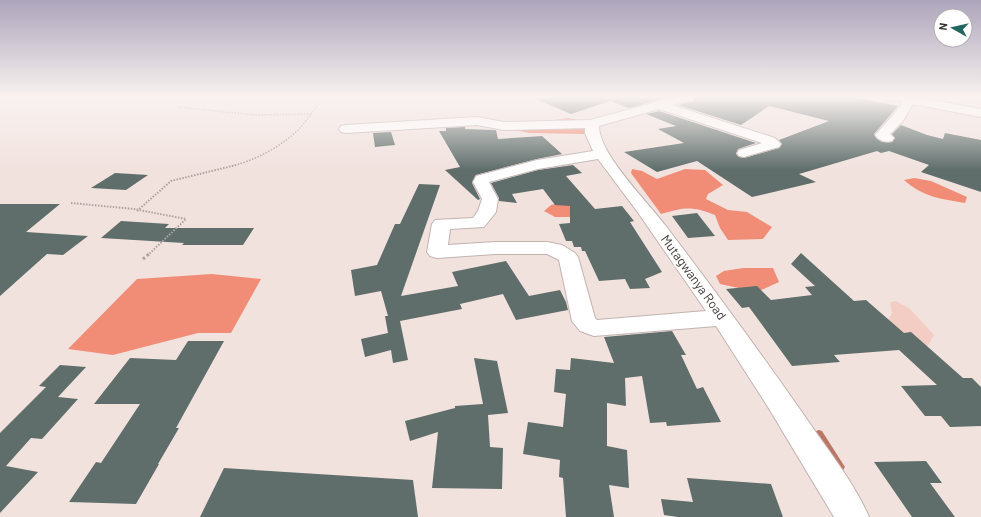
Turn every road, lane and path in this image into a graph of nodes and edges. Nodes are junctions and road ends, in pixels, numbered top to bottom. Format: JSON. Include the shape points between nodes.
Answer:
{"nodes":[{"id":1,"x":305,"y":121,"type":"edge"},
{"id":2,"x":475,"y":121,"type":"edge"},
{"id":3,"x":478,"y":121,"type":"edge"},
{"id":4,"x":600,"y":121,"type":"edge"},
{"id":5,"x":709,"y":121,"type":"edge"},
{"id":6,"x":895,"y":121,"type":"edge"},
{"id":7,"x":592,"y":124,"type":"junction"},
{"id":8,"x":346,"y":129,"type":"dead end"},
{"id":9,"x":887,"y":138,"type":"dead end"},
{"id":10,"x":744,"y":153,"type":"dead end"},
{"id":11,"x":602,"y":154,"type":"junction"},
{"id":12,"x":71,"y":203,"type":"dead end"},
{"id":13,"x":137,"y":211,"type":"junction"},
{"id":14,"x":143,"y":259,"type":"dead end"},
{"id":15,"x":723,"y":318,"type":"junction"},
{"id":16,"x":852,"y":517,"type":"edge"}],
"edges":[{"from":1,"to":13,"type":"path","via":[[284,141],[262,155],[241,164],[171,180]]},
{"from":2,"to":8,"type":"street"},
{"from":3,"to":7,"type":"street","via":[[504,126]]},
{"from":4,"to":7,"type":"street"},
{"from":5,"to":10,"type":"street","via":[[774,144]]},
{"from":6,"to":9,"type":"street","via":[[882,135]]},
{"from":7,"to":11,"type":"street","name":"Mutagwanya Road","via":[[595,144]]},
{"from":11,"to":15,"type":"street","name":"Mutagwanya Road"},
{"from":11,"to":15,"type":"street","via":[[537,165],[482,179],[481,182],[490,199],[487,212],[478,223],[441,224],[437,252],[496,248],[547,248],[562,252],[568,257],[584,321],[594,328]]},
{"from":12,"to":13,"type":"path"},
{"from":13,"to":14,"type":"path","via":[[186,219]]},
{"from":15,"to":16,"type":"street","name":"Mutagwanya Road","via":[[797,426]]}]}
